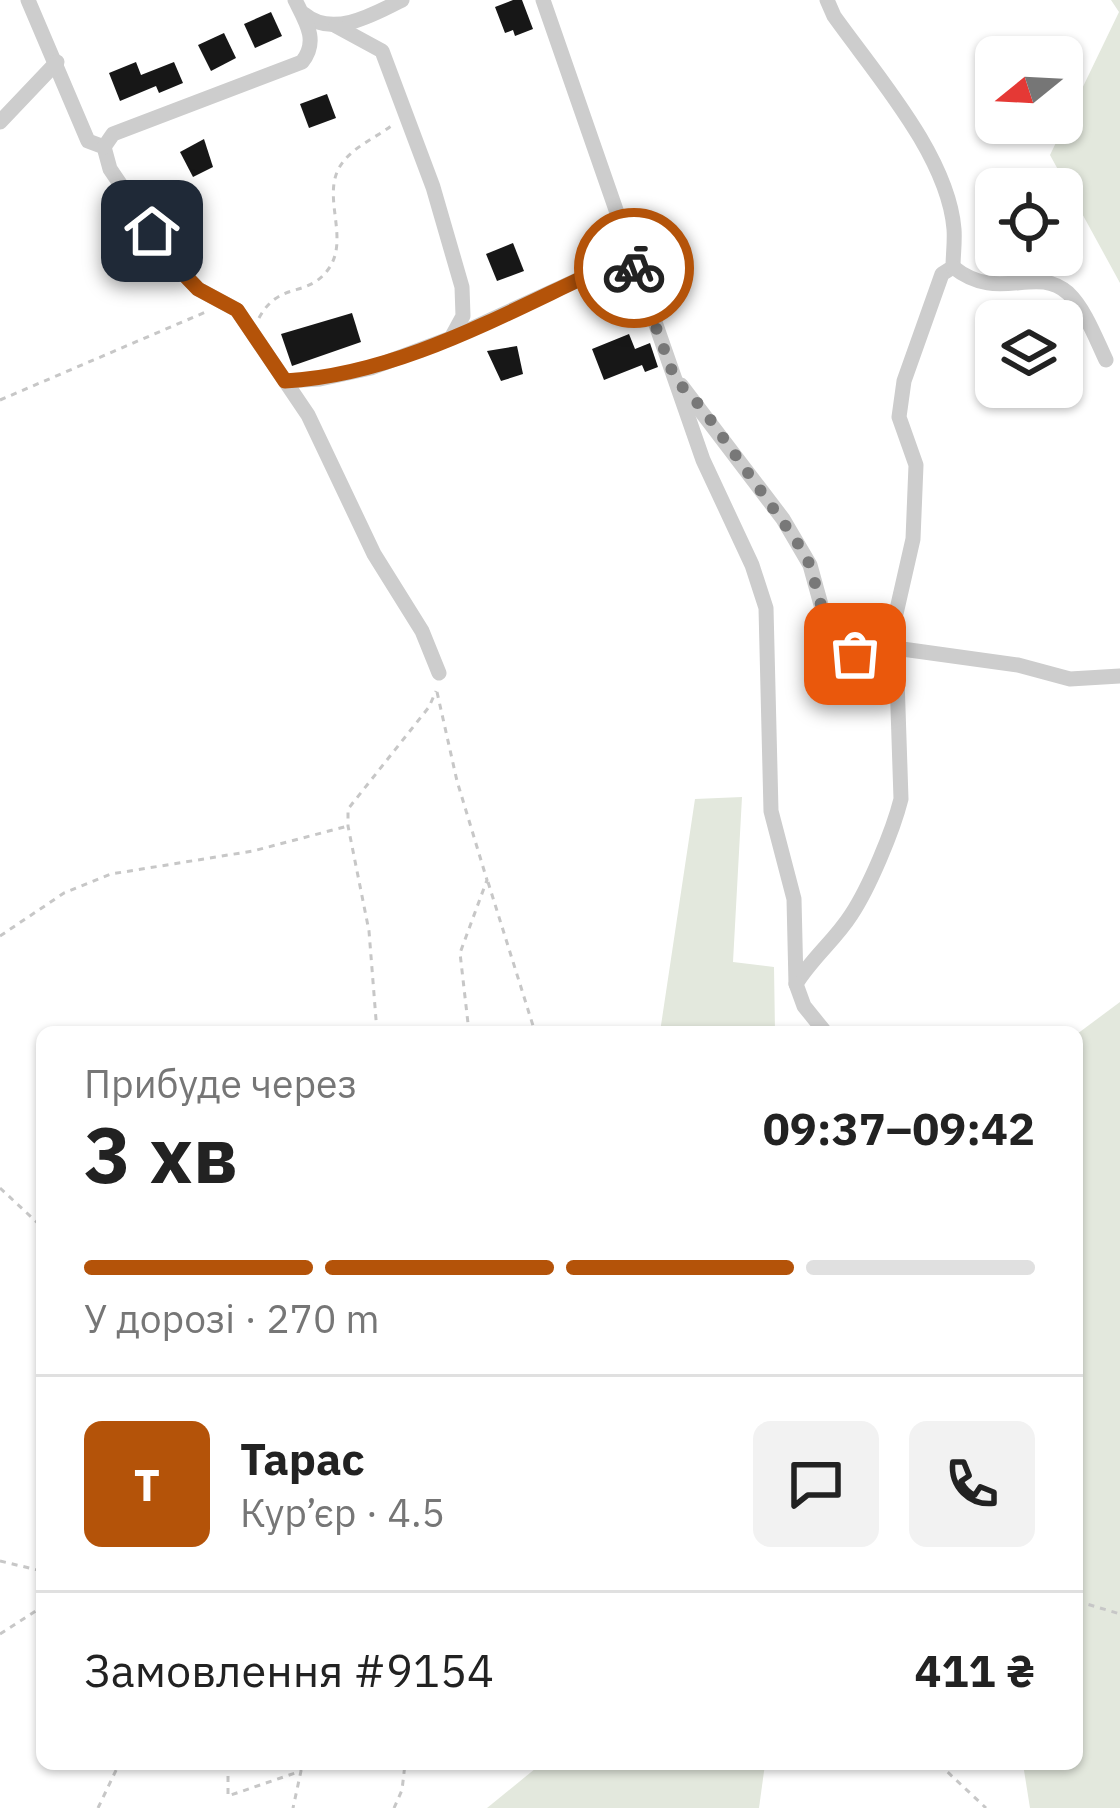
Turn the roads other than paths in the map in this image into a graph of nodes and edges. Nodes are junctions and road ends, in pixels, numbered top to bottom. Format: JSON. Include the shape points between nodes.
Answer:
{"nodes":[{"id":1,"x":28,"y":0,"type":"edge"},
{"id":2,"x":402,"y":0,"type":"edge"},
{"id":3,"x":543,"y":0,"type":"edge"},
{"id":4,"x":827,"y":0,"type":"edge"},
{"id":5,"x":297,"y":3,"type":"edge"},
{"id":6,"x":336,"y":26,"type":"junction"},
{"id":7,"x":57,"y":62,"type":"junction"},
{"id":8,"x":0,"y":122,"type":"edge"},
{"id":9,"x":104,"y":147,"type":"junction"},
{"id":10,"x":952,"y":267,"type":"junction"},
{"id":11,"x":637,"y":268,"type":"junction"},
{"id":12,"x":451,"y":338,"type":"junction"},
{"id":13,"x":1106,"y":360,"type":"dead end"},
{"id":14,"x":675,"y":379,"type":"junction"},
{"id":15,"x":285,"y":381,"type":"junction"},
{"id":16,"x":896,"y":648,"type":"junction"},
{"id":17,"x":439,"y":673,"type":"dead end"},
{"id":18,"x":1120,"y":676,"type":"edge"},
{"id":19,"x":796,"y":984,"type":"junction"},
{"id":20,"x":820,"y":1026,"type":"edge"}],
"edges":[{"from":1,"to":7,"type":"street"},
{"from":2,"to":6,"type":"street"},
{"from":3,"to":11,"type":"street"},
{"from":4,"to":10,"type":"street","via":[[944,189]]},
{"from":5,"to":6,"type":"street","via":[[317,24]]},
{"from":5,"to":9,"type":"street","via":[[312,40],[302,62],[113,134]]},
{"from":6,"to":12,"type":"street","via":[[382,51],[433,187],[462,287],[463,316]]},
{"from":7,"to":8,"type":"street"},
{"from":7,"to":9,"type":"street","via":[[88,141]]},
{"from":9,"to":15,"type":"street","via":[[110,169],[172,262],[198,289],[237,310]]},
{"from":10,"to":13,"type":"street","via":[[972,283],[1054,284],[1071,296]]},
{"from":10,"to":16,"type":"street","via":[[942,274],[904,381],[899,417],[916,464],[914,539]]},
{"from":11,"to":12,"type":"street","via":[[608,266]]},
{"from":11,"to":14,"type":"street"},
{"from":12,"to":15,"type":"street","via":[[371,368]]},
{"from":14,"to":16,"type":"street","via":[[783,519],[810,565],[839,652]]},
{"from":14,"to":19,"type":"street","via":[[766,608],[771,811],[794,899]]},
{"from":15,"to":17,"type":"street"},
{"from":16,"to":18,"type":"street","via":[[1070,679]]},
{"from":16,"to":19,"type":"street","via":[[895,823],[853,913]]},
{"from":19,"to":20,"type":"street"}]}
